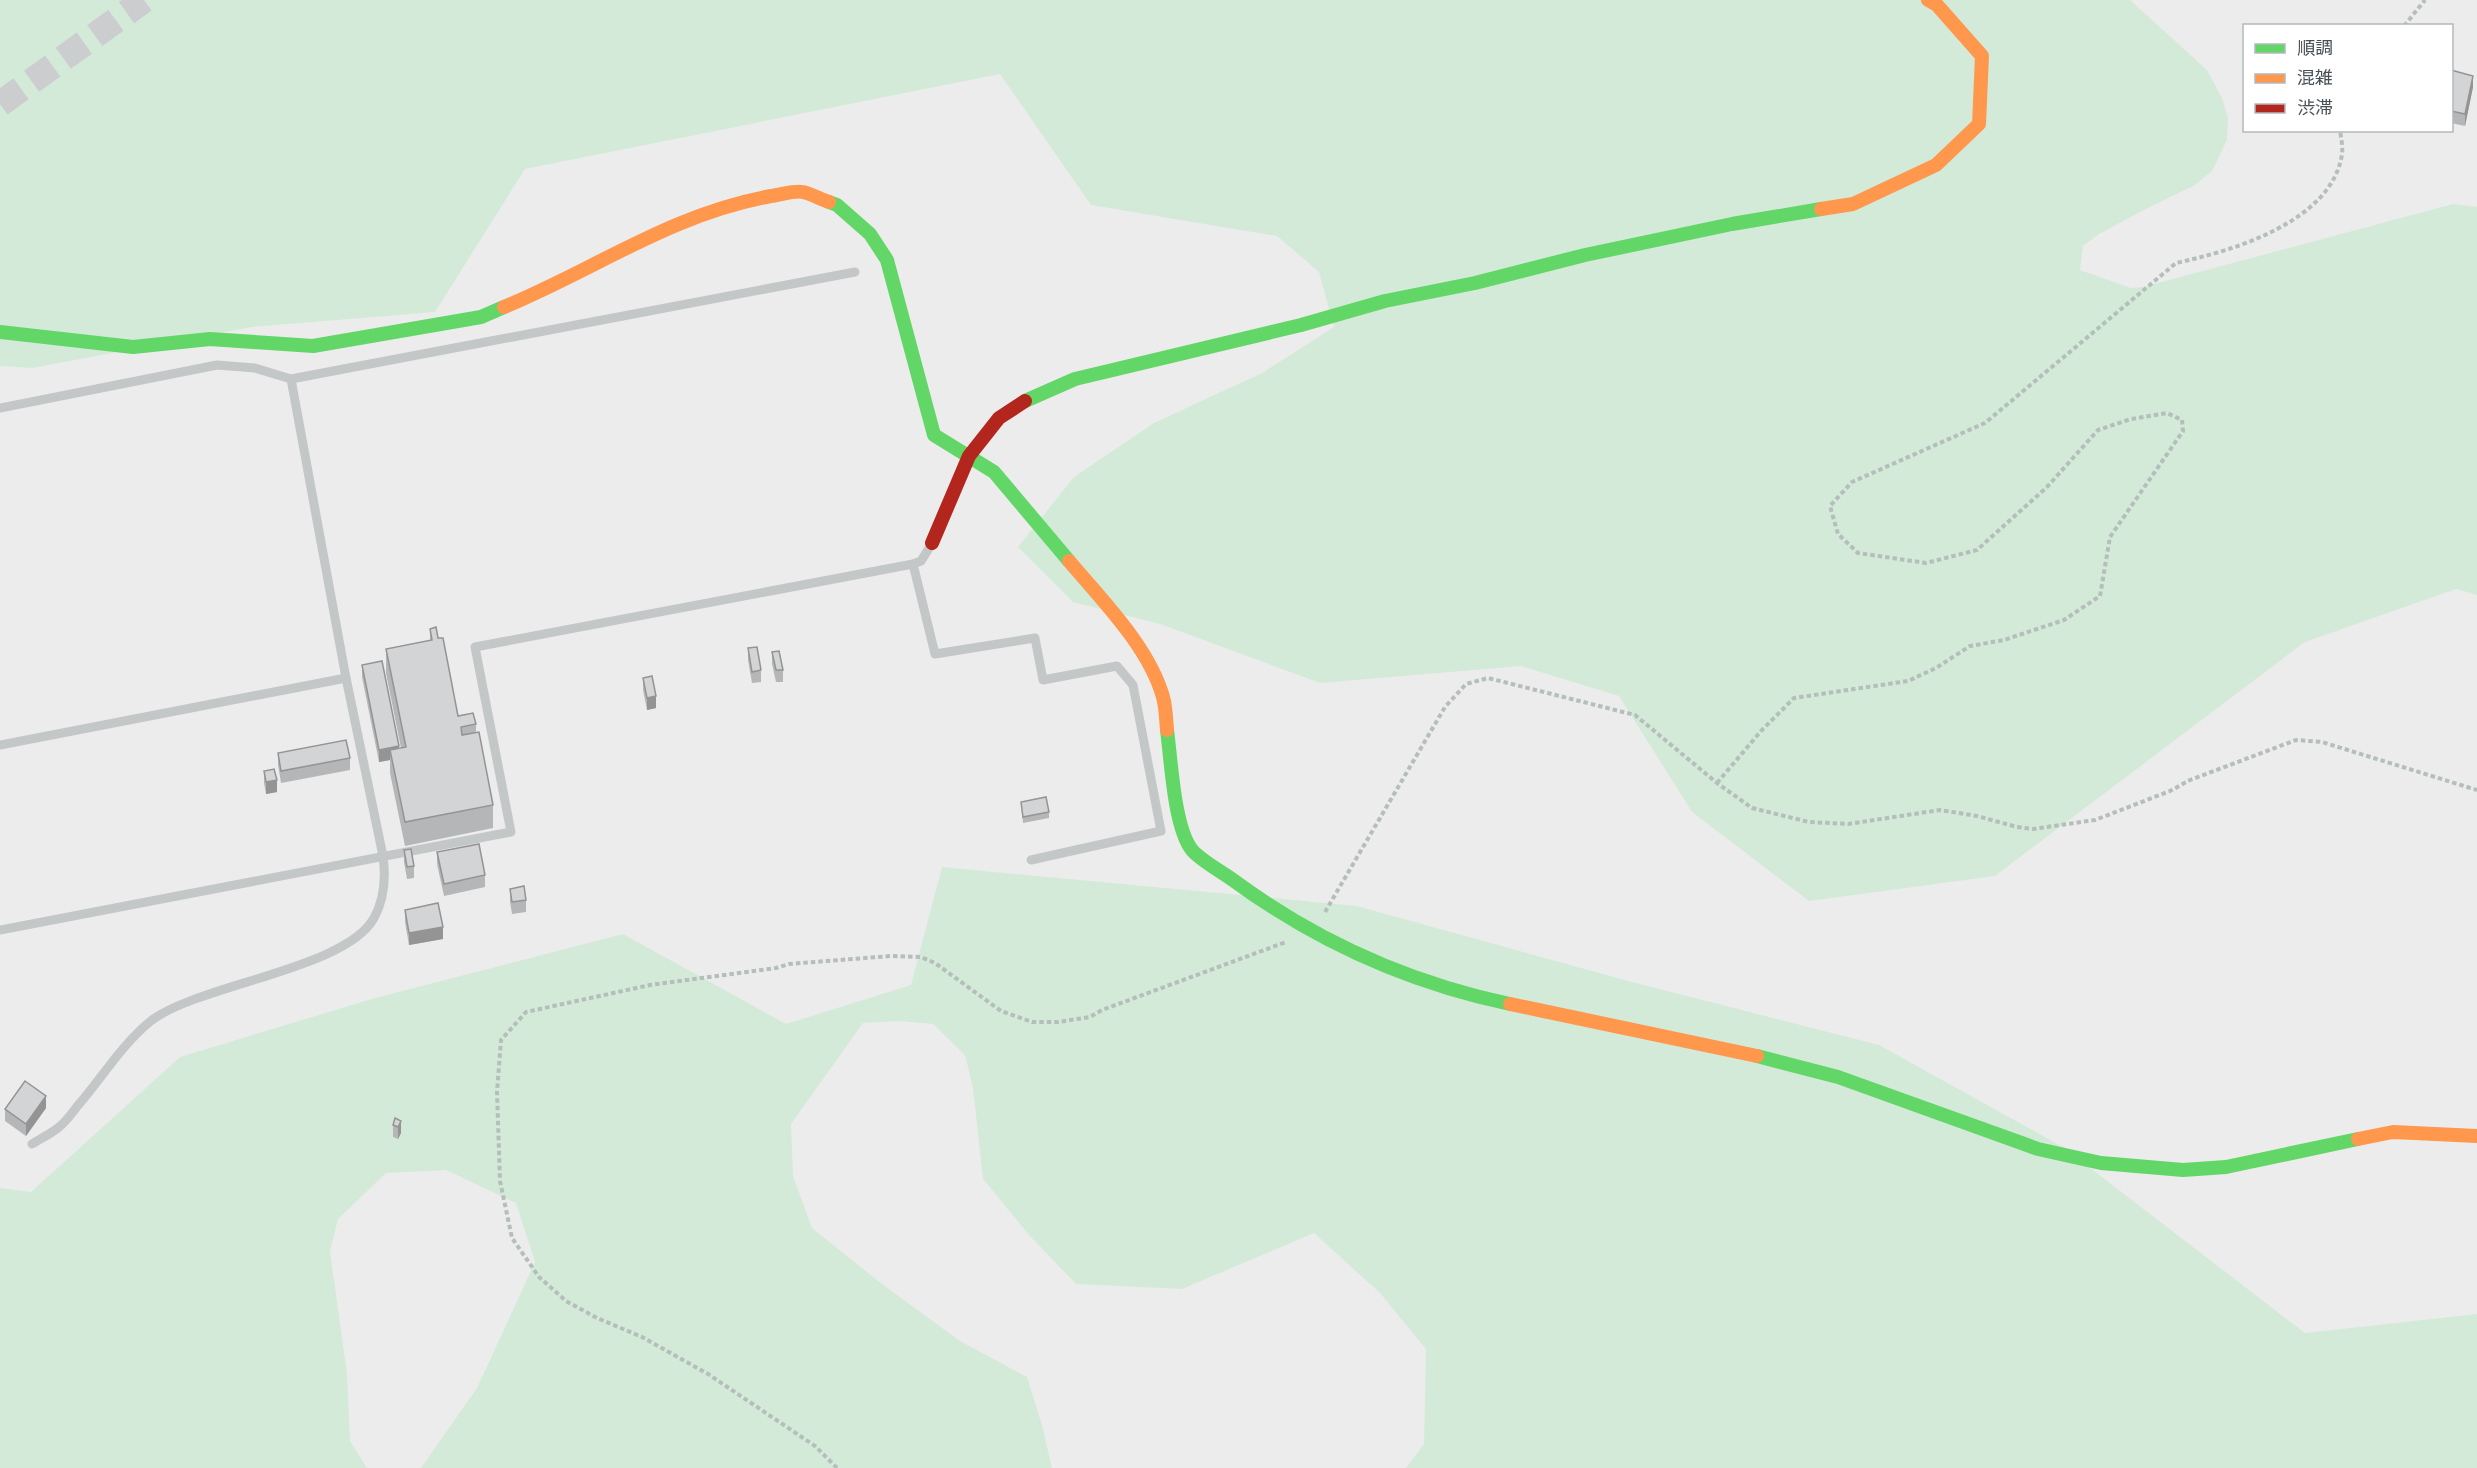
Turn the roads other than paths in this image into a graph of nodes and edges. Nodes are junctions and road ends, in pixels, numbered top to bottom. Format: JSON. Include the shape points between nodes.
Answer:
{"nodes":[{"id":1,"x":1928,"y":0,"type":"edge"},
{"id":2,"x":855,"y":272,"type":"dead end"},
{"id":3,"x":0,"y":332,"type":"edge"},
{"id":4,"x":291,"y":379,"type":"junction"},
{"id":5,"x":0,"y":408,"type":"edge"},
{"id":6,"x":969,"y":456,"type":"junction"},
{"id":7,"x":932,"y":543,"type":"joint"},
{"id":8,"x":913,"y":564,"type":"junction"},
{"id":9,"x":346,"y":678,"type":"junction"},
{"id":10,"x":0,"y":745,"type":"edge"},
{"id":11,"x":383,"y":856,"type":"junction"},
{"id":12,"x":1031,"y":860,"type":"dead end"},
{"id":13,"x":0,"y":930,"type":"edge"},
{"id":14,"x":2477,"y":1136,"type":"edge"},
{"id":15,"x":32,"y":1144,"type":"dead end"}],
"edges":[{"from":1,"to":6,"type":"street","via":[[1937,4],[1982,56],[1979,124],[1936,165],[1909,179],[1853,204],[1585,255],[1075,379],[1032,396],[999,418]]},
{"from":2,"to":4,"type":"lane"},
{"from":3,"to":6,"type":"street","via":[[133,347],[210,339],[313,346],[470,319],[546,290],[629,245],[702,214],[801,191],[837,205],[870,234],[888,260],[934,435]]},
{"from":4,"to":5,"type":"lane","via":[[255,368],[217,365]]},
{"from":4,"to":9,"type":"lane"},
{"from":6,"to":7,"type":"street"},
{"from":6,"to":14,"type":"street","via":[[994,472],[1144,655],[1163,697],[1180,822],[1192,849],[1263,902],[1387,968],[1497,1002],[1774,1059],[1838,1077],[2038,1149],[2101,1163],[2183,1170],[2226,1167],[2393,1132]]},
{"from":7,"to":8,"type":"lane","via":[[921,561]]},
{"from":8,"to":11,"type":"lane","via":[[475,647],[511,832]]},
{"from":8,"to":12,"type":"lane","via":[[935,654],[1035,638],[1043,680],[1117,666],[1133,685],[1161,831]]},
{"from":9,"to":10,"type":"lane"},
{"from":9,"to":11,"type":"lane"},
{"from":11,"to":13,"type":"lane"},
{"from":11,"to":15,"type":"lane","via":[[386,882],[374,920],[353,939],[326,953],[165,1012],[122,1052],[60,1126]]}]}
